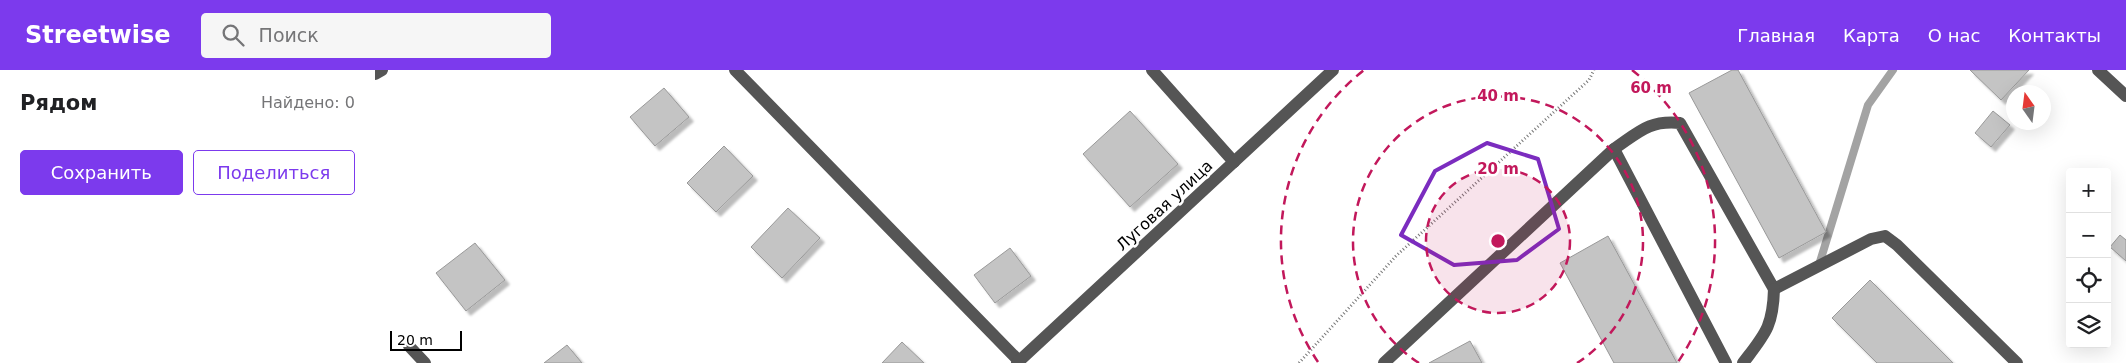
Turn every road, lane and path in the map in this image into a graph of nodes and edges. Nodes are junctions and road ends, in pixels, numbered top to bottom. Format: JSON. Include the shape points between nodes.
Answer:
{"nodes":[{"id":1,"x":382,"y":70,"type":"edge"},
{"id":2,"x":735,"y":70,"type":"edge"},
{"id":3,"x":1152,"y":70,"type":"edge"},
{"id":4,"x":1333,"y":70,"type":"edge"},
{"id":5,"x":1594,"y":70,"type":"edge"},
{"id":6,"x":2098,"y":70,"type":"edge"},
{"id":7,"x":375,"y":74,"type":"edge"},
{"id":8,"x":2126,"y":96,"type":"edge"},
{"id":9,"x":1614,"y":149,"type":"junction"},
{"id":10,"x":1234,"y":162,"type":"junction"},
{"id":11,"x":1774,"y":289,"type":"junction"},
{"id":12,"x":409,"y":346,"type":"dead end"},
{"id":13,"x":1018,"y":362,"type":"edge"},
{"id":14,"x":425,"y":363,"type":"edge"},
{"id":15,"x":1299,"y":363,"type":"edge"},
{"id":16,"x":1385,"y":363,"type":"edge"},
{"id":17,"x":1727,"y":363,"type":"edge"},
{"id":18,"x":1743,"y":363,"type":"edge"},
{"id":19,"x":2017,"y":363,"type":"edge"}],
"edges":[{"from":1,"to":7,"type":"street"},
{"from":2,"to":13,"type":"street"},
{"from":3,"to":10,"type":"street"},
{"from":4,"to":10,"type":"street","name":"Луговая улица"},
{"from":5,"to":15,"type":"path","via":[[1589,80],[1396,256]]},
{"from":6,"to":8,"type":"street"},
{"from":9,"to":11,"type":"street","via":[[1646,127],[1663,122],[1680,123]]},
{"from":9,"to":16,"type":"street"},
{"from":9,"to":17,"type":"street"},
{"from":10,"to":13,"type":"street","name":"Луговая улица"},
{"from":11,"to":18,"type":"street","via":[[1773,312],[1766,333]]},
{"from":11,"to":19,"type":"street","via":[[1871,239],[1885,236]]},
{"from":12,"to":14,"type":"street"}]}
